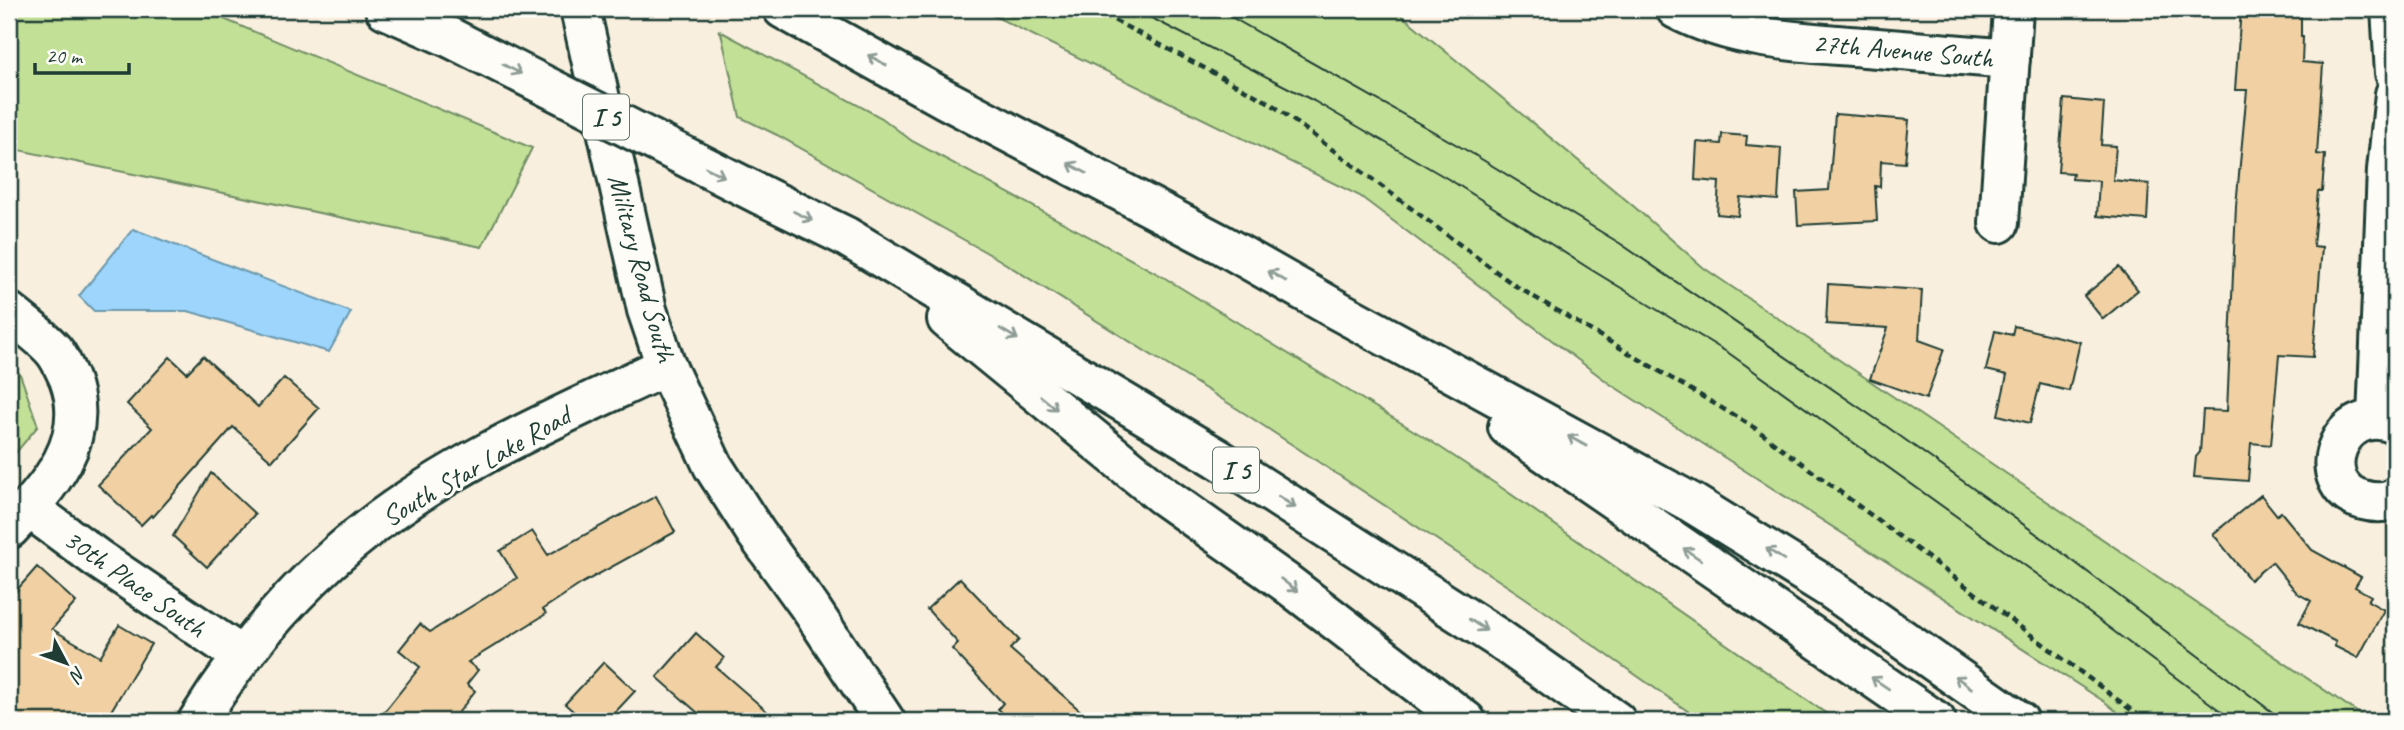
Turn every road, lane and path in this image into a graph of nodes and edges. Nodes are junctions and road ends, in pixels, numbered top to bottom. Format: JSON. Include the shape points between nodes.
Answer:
{"nodes":[{"id":1,"x":385,"y":9,"type":"edge"},
{"id":2,"x":580,"y":9,"type":"edge"},
{"id":3,"x":783,"y":9,"type":"edge"},
{"id":4,"x":1093,"y":9,"type":"edge"},
{"id":5,"x":1676,"y":9,"type":"edge"},
{"id":6,"x":2012,"y":9,"type":"edge"},
{"id":7,"x":2391,"y":9,"type":"edge"},
{"id":8,"x":2010,"y":59,"type":"junction"},
{"id":9,"x":2395,"y":73,"type":"edge"},
{"id":10,"x":2395,"y":94,"type":"edge"},
{"id":11,"x":1999,"y":223,"type":"dead end"},
{"id":12,"x":845,"y":236,"type":"junction"},
{"id":13,"x":1337,"y":310,"type":"junction"},
{"id":14,"x":9,"y":312,"type":"edge"},
{"id":15,"x":666,"y":366,"type":"junction"},
{"id":16,"x":2386,"y":422,"type":"edge"},
{"id":17,"x":2394,"y":504,"type":"edge"},
{"id":18,"x":19,"y":519,"type":"edge"},
{"id":19,"x":242,"y":656,"type":"junction"},
{"id":20,"x":198,"y":721,"type":"edge"},
{"id":21,"x":885,"y":721,"type":"edge"},
{"id":22,"x":1466,"y":721,"type":"edge"},
{"id":23,"x":1616,"y":721,"type":"edge"},
{"id":24,"x":1936,"y":721,"type":"edge"},
{"id":25,"x":2019,"y":721,"type":"edge"},
{"id":26,"x":2146,"y":721,"type":"edge"}],
"edges":[{"from":1,"to":12,"type":"main road","number":"I 5","one_way":true,"bridge":true},
{"from":2,"to":15,"type":"main road","name":"Military Road South","via":[[647,310]]},
{"from":13,"to":3,"type":"main road","one_way":true},
{"from":4,"to":26,"type":"path","via":[[1270,103],[1514,285],[1752,426]]},
{"from":5,"to":8,"type":"main road","name":"27th Avenue South","via":[[1708,24],[1792,42]]},
{"from":6,"to":8,"type":"main road"},
{"from":7,"to":9,"type":"main road"},
{"from":8,"to":11,"type":"main road"},
{"from":10,"to":16,"type":"main road","via":[[2387,170]]},
{"from":12,"to":22,"type":"main road","one_way":true,"via":[[1162,495],[1285,582]]},
{"from":12,"to":23,"type":"main road","number":"I 5","one_way":true,"via":[[1217,457],[1498,638]]},
{"from":24,"to":13,"type":"main road","one_way":true},
{"from":25,"to":13,"type":"main road","one_way":true,"via":[[1831,589],[1692,503]]},
{"from":14,"to":18,"type":"main road","via":[[54,351],[75,396],[74,438],[62,464]]},
{"from":15,"to":19,"type":"main road","name":"South Star Lake Road","via":[[500,447],[370,527],[324,566]]},
{"from":15,"to":21,"type":"main road","name":"Military Road South","via":[[713,466]]},
{"from":16,"to":17,"type":"main road","via":[[2362,422],[2348,430],[2334,459],[2345,490],[2358,499]]},
{"from":18,"to":19,"type":"main road","name":"30th Place South","via":[[98,559]]},
{"from":19,"to":20,"type":"main road","name":"South Star Lake Road"}]}
